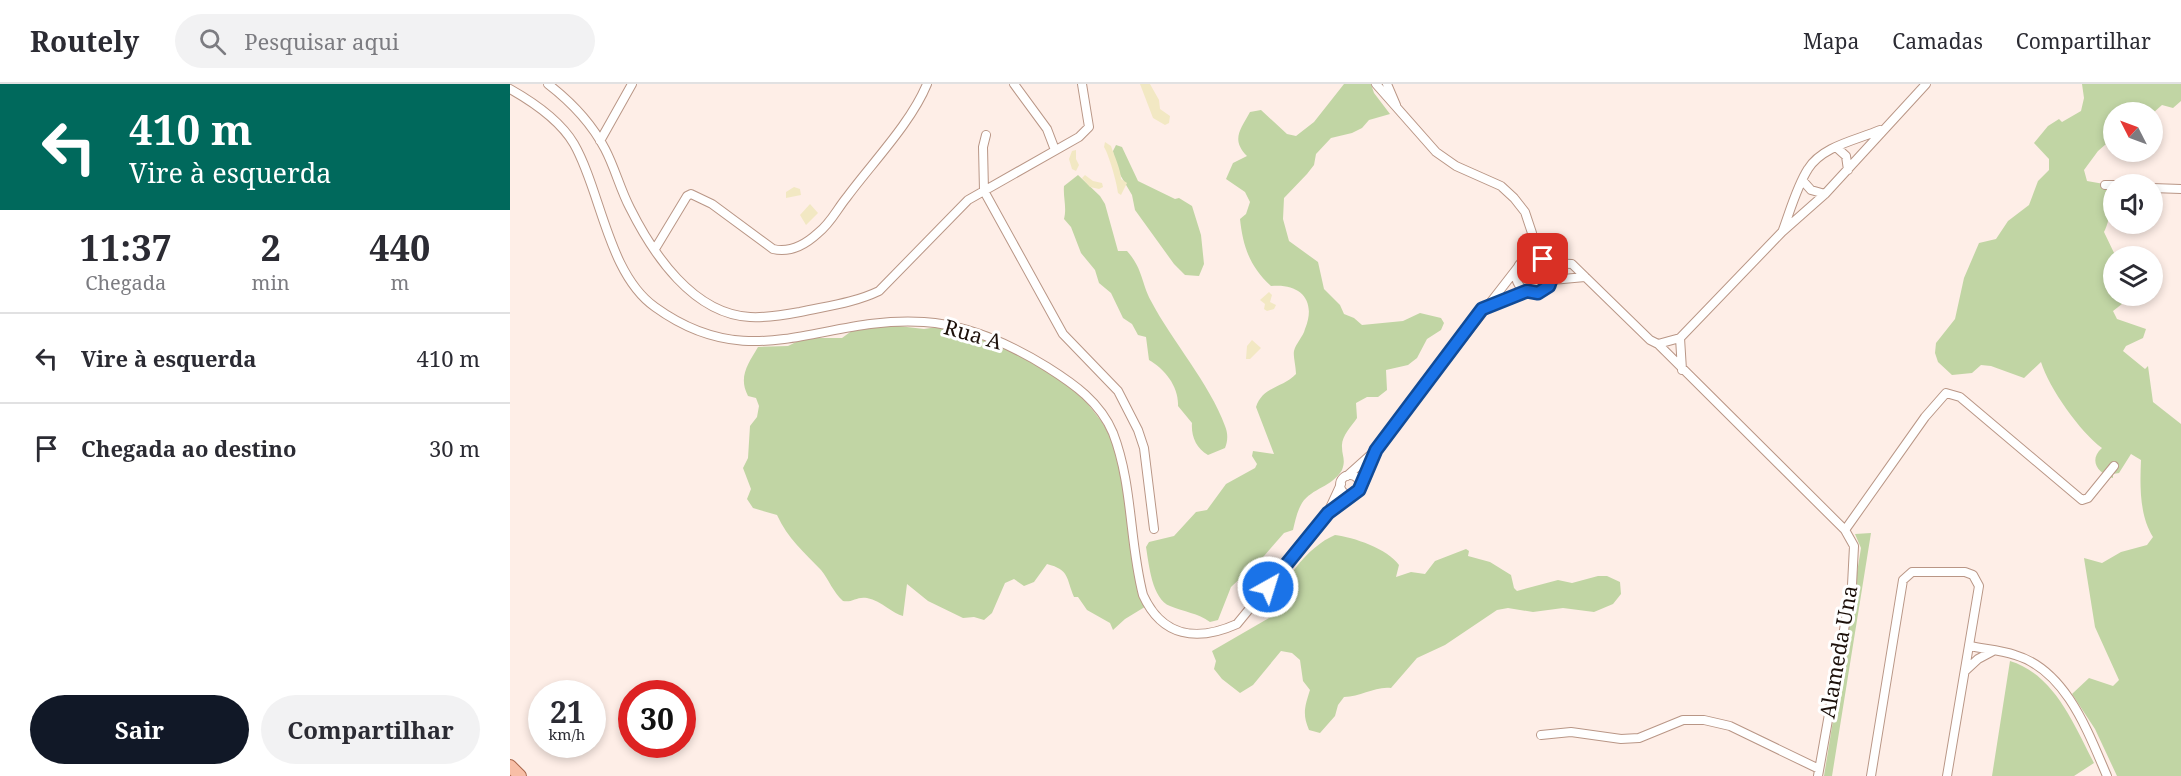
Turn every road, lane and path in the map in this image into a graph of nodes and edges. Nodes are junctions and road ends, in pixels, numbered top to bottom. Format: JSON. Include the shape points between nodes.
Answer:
{"nodes":[{"id":1,"x":548,"y":84,"type":"edge"},
{"id":2,"x":632,"y":84,"type":"edge"},
{"id":3,"x":927,"y":84,"type":"edge"},
{"id":4,"x":1014,"y":84,"type":"edge"},
{"id":5,"x":1082,"y":84,"type":"edge"},
{"id":6,"x":1376,"y":84,"type":"edge"},
{"id":7,"x":1387,"y":84,"type":"edge"},
{"id":8,"x":1926,"y":84,"type":"edge"},
{"id":9,"x":510,"y":89,"type":"edge"},
{"id":10,"x":1397,"y":108,"type":"junction"},
{"id":11,"x":1884,"y":129,"type":"junction"},
{"id":12,"x":986,"y":135,"type":"dead end"},
{"id":13,"x":600,"y":141,"type":"junction"},
{"id":14,"x":1836,"y":147,"type":"junction"},
{"id":15,"x":1055,"y":150,"type":"junction"},
{"id":16,"x":1848,"y":170,"type":"junction"},
{"id":17,"x":1803,"y":181,"type":"junction"},
{"id":18,"x":2163,"y":188,"type":"edge"},
{"id":19,"x":2181,"y":189,"type":"edge"},
{"id":20,"x":984,"y":191,"type":"junction"},
{"id":21,"x":1825,"y":194,"type":"junction"},
{"id":22,"x":1782,"y":232,"type":"junction"},
{"id":23,"x":655,"y":249,"type":"junction"},
{"id":24,"x":1531,"y":256,"type":"junction"},
{"id":25,"x":1548,"y":263,"type":"junction"},
{"id":26,"x":1518,"y":267,"type":"junction"},
{"id":27,"x":1585,"y":277,"type":"junction"},
{"id":28,"x":1552,"y":280,"type":"junction"},
{"id":29,"x":1527,"y":291,"type":"junction"},
{"id":30,"x":1482,"y":309,"type":"junction"},
{"id":31,"x":1680,"y":338,"type":"junction"},
{"id":32,"x":1658,"y":344,"type":"junction"},
{"id":33,"x":1682,"y":370,"type":"junction"},
{"id":34,"x":1376,"y":450,"type":"junction"},
{"id":35,"x":2114,"y":466,"type":"dead end"},
{"id":36,"x":1347,"y":476,"type":"junction"},
{"id":37,"x":1360,"y":483,"type":"junction"},
{"id":38,"x":1341,"y":484,"type":"junction"},
{"id":39,"x":1350,"y":495,"type":"junction"},
{"id":40,"x":1328,"y":513,"type":"junction"},
{"id":41,"x":1155,"y":530,"type":"dead end"},
{"id":42,"x":1845,"y":530,"type":"junction"},
{"id":43,"x":1970,"y":646,"type":"junction"},
{"id":44,"x":1993,"y":651,"type":"junction"},
{"id":45,"x":1965,"y":671,"type":"junction"},
{"id":46,"x":1541,"y":735,"type":"dead end"},
{"id":47,"x":1818,"y":772,"type":"edge"},
{"id":48,"x":1871,"y":776,"type":"edge"},
{"id":49,"x":1947,"y":776,"type":"edge"},
{"id":50,"x":2107,"y":776,"type":"edge"}],
"edges":[{"from":1,"to":13,"type":"street","via":[[573,105]]},
{"from":2,"to":13,"type":"street"},
{"from":3,"to":23,"type":"street","via":[[834,217],[805,243],[784,251],[773,249],[692,194],[687,196]]},
{"from":4,"to":15,"type":"street","via":[[1047,129]]},
{"from":5,"to":15,"type":"street","via":[[1089,127]]},
{"from":6,"to":10,"type":"street"},
{"from":7,"to":10,"type":"street"},
{"from":8,"to":11,"type":"street"},
{"from":9,"to":40,"type":"street","name":"Rua A","via":[[549,115],[574,143],[631,280],[653,306],[698,333],[752,343],[887,323],[924,322],[958,327],[1016,348],[1077,386],[1096,405],[1115,441],[1125,472],[1143,595],[1150,610],[1175,630],[1194,636],[1217,633],[1236,624]]},
{"from":10,"to":24,"type":"street","via":[[1436,152],[1456,166],[1501,186],[1514,198],[1525,212],[1532,233]]},
{"from":11,"to":14,"type":"street"},
{"from":11,"to":16,"type":"street"},
{"from":12,"to":20,"type":"street","via":[[982,147]]},
{"from":13,"to":23,"type":"street","via":[[630,209]]},
{"from":14,"to":16,"type":"street","via":[[1846,156]]},
{"from":14,"to":17,"type":"street","via":[[1818,158]]},
{"from":15,"to":20,"type":"street"},
{"from":16,"to":21,"type":"street"},
{"from":17,"to":21,"type":"street","via":[[1811,190]]},
{"from":17,"to":22,"type":"street"},
{"from":18,"to":19,"type":"street"},
{"from":20,"to":23,"type":"street","via":[[968,200],[879,291],[861,300],[783,315],[749,317],[720,309],[689,291],[664,266]]},
{"from":20,"to":41,"type":"street","via":[[1063,334],[1113,386],[1131,412],[1144,448]]},
{"from":21,"to":22,"type":"street"},
{"from":22,"to":31,"type":"street"},
{"from":24,"to":25,"type":"street"},
{"from":24,"to":26,"type":"street"},
{"from":25,"to":27,"type":"street","via":[[1572,264]]},
{"from":25,"to":28,"type":"street"},
{"from":26,"to":29,"type":"street","via":[[1518,284]]},
{"from":26,"to":30,"type":"street","name":"Rua A"},
{"from":27,"to":28,"type":"street"},
{"from":27,"to":32,"type":"street"},
{"from":28,"to":29,"type":"street","via":[[1544,290]]},
{"from":29,"to":30,"type":"street"},
{"from":30,"to":34,"type":"street","name":"Rua A"},
{"from":31,"to":32,"type":"street"},
{"from":31,"to":33,"type":"street"},
{"from":32,"to":33,"type":"street"},
{"from":33,"to":42,"type":"street"},
{"from":34,"to":36,"type":"street","name":"Rua A"},
{"from":34,"to":37,"type":"street","name":"Rua A"},
{"from":35,"to":42,"type":"street","via":[[2082,500],[1960,397],[1946,393]]},
{"from":36,"to":37,"type":"street"},
{"from":36,"to":38,"type":"street","name":"Rua A"},
{"from":37,"to":39,"type":"street","name":"Rua A","via":[[1359,490]]},
{"from":38,"to":39,"type":"street","via":[[1342,490]]},
{"from":38,"to":40,"type":"street","name":"Rua A"},
{"from":39,"to":40,"type":"street","name":"Rua A"},
{"from":42,"to":47,"type":"street","name":"Alameda Una","via":[[1854,546],[1852,585]]},
{"from":43,"to":44,"type":"street"},
{"from":43,"to":45,"type":"street"},
{"from":43,"to":48,"type":"street","via":[[1979,586],[1976,578],[1965,572],[1912,572],[1903,580]]},
{"from":44,"to":45,"type":"street"},
{"from":44,"to":50,"type":"street","via":[[2016,655],[2036,665],[2052,680],[2071,702]]},
{"from":45,"to":49,"type":"street"},
{"from":46,"to":47,"type":"street","via":[[1571,732],[1639,738],[1683,720],[1704,720],[1730,726]]}]}
